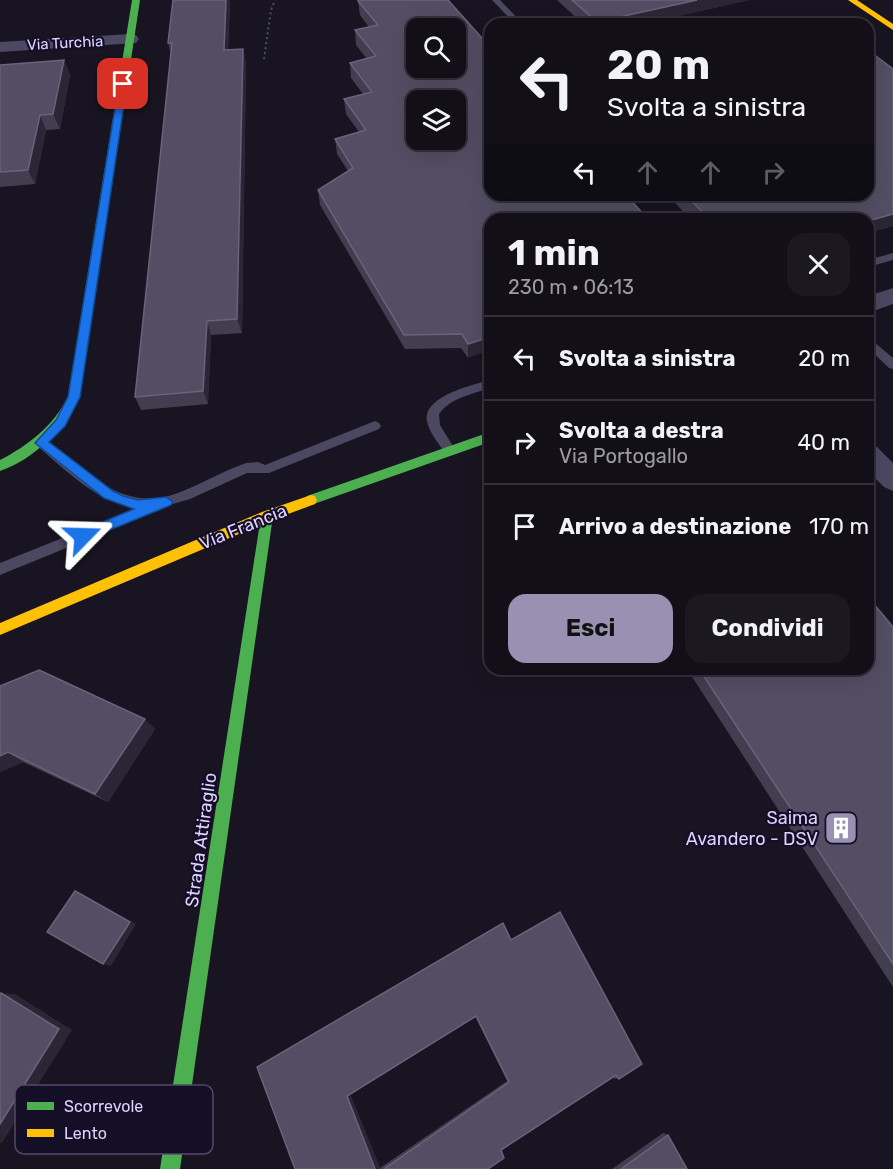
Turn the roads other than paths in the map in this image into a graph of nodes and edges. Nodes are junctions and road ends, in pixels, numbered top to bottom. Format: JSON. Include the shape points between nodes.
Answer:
{"nodes":[{"id":1,"x":136,"y":0,"type":"edge"},
{"id":2,"x":496,"y":0,"type":"edge"},
{"id":3,"x":852,"y":0,"type":"edge"},
{"id":4,"x":513,"y":18,"type":"edge"},
{"id":5,"x":893,"y":28,"type":"edge"},
{"id":6,"x":130,"y":39,"type":"junction"},
{"id":7,"x":0,"y":47,"type":"edge"},
{"id":8,"x":893,"y":256,"type":"edge"},
{"id":9,"x":874,"y":262,"type":"edge"},
{"id":10,"x":893,"y":296,"type":"edge"},
{"id":11,"x":874,"y":303,"type":"edge"},
{"id":12,"x":874,"y":347,"type":"edge"},
{"id":13,"x":893,"y":365,"type":"edge"},
{"id":14,"x":484,"y":386,"type":"edge"},
{"id":15,"x":375,"y":426,"type":"dead end"},
{"id":16,"x":484,"y":439,"type":"edge"},
{"id":17,"x":41,"y":443,"type":"junction"},
{"id":18,"x":450,"y":451,"type":"junction"},
{"id":19,"x":874,"y":460,"type":"edge"},
{"id":20,"x":0,"y":466,"type":"edge"},
{"id":21,"x":893,"y":480,"type":"edge"},
{"id":22,"x":166,"y":502,"type":"junction"},
{"id":23,"x":267,"y":516,"type":"junction"},
{"id":24,"x":0,"y":569,"type":"edge"},
{"id":25,"x":0,"y":630,"type":"edge"},
{"id":26,"x":182,"y":1085,"type":"edge"},
{"id":27,"x":172,"y":1154,"type":"edge"},
{"id":28,"x":170,"y":1169,"type":"edge"}],
"edges":[{"from":1,"to":6,"type":"street"},
{"from":2,"to":4,"type":"lane"},
{"from":3,"to":5,"type":"street"},
{"from":6,"to":7,"type":"street","name":"Via Turchia"},
{"from":6,"to":17,"type":"street","via":[[74,397],[60,423]]},
{"from":8,"to":9,"type":"lane"},
{"from":10,"to":11,"type":"street"},
{"from":12,"to":13,"type":"lane"},
{"from":14,"to":18,"type":"lane","via":[[457,395],[434,414],[433,421]]},
{"from":15,"to":22,"type":"lane","via":[[265,470],[258,467],[240,471]]},
{"from":16,"to":18,"type":"street","name":"Via Francia"},
{"from":17,"to":20,"type":"street"},
{"from":17,"to":22,"type":"lane","via":[[121,501],[138,505]]},
{"from":18,"to":23,"type":"street","name":"Via Francia"},
{"from":19,"to":21,"type":"street"},
{"from":22,"to":24,"type":"lane"},
{"from":23,"to":25,"type":"street","name":"Via Francia"},
{"from":23,"to":26,"type":"street","name":"Strada Attiraglio"},
{"from":27,"to":28,"type":"street","name":"Strada Attiraglio"}]}
